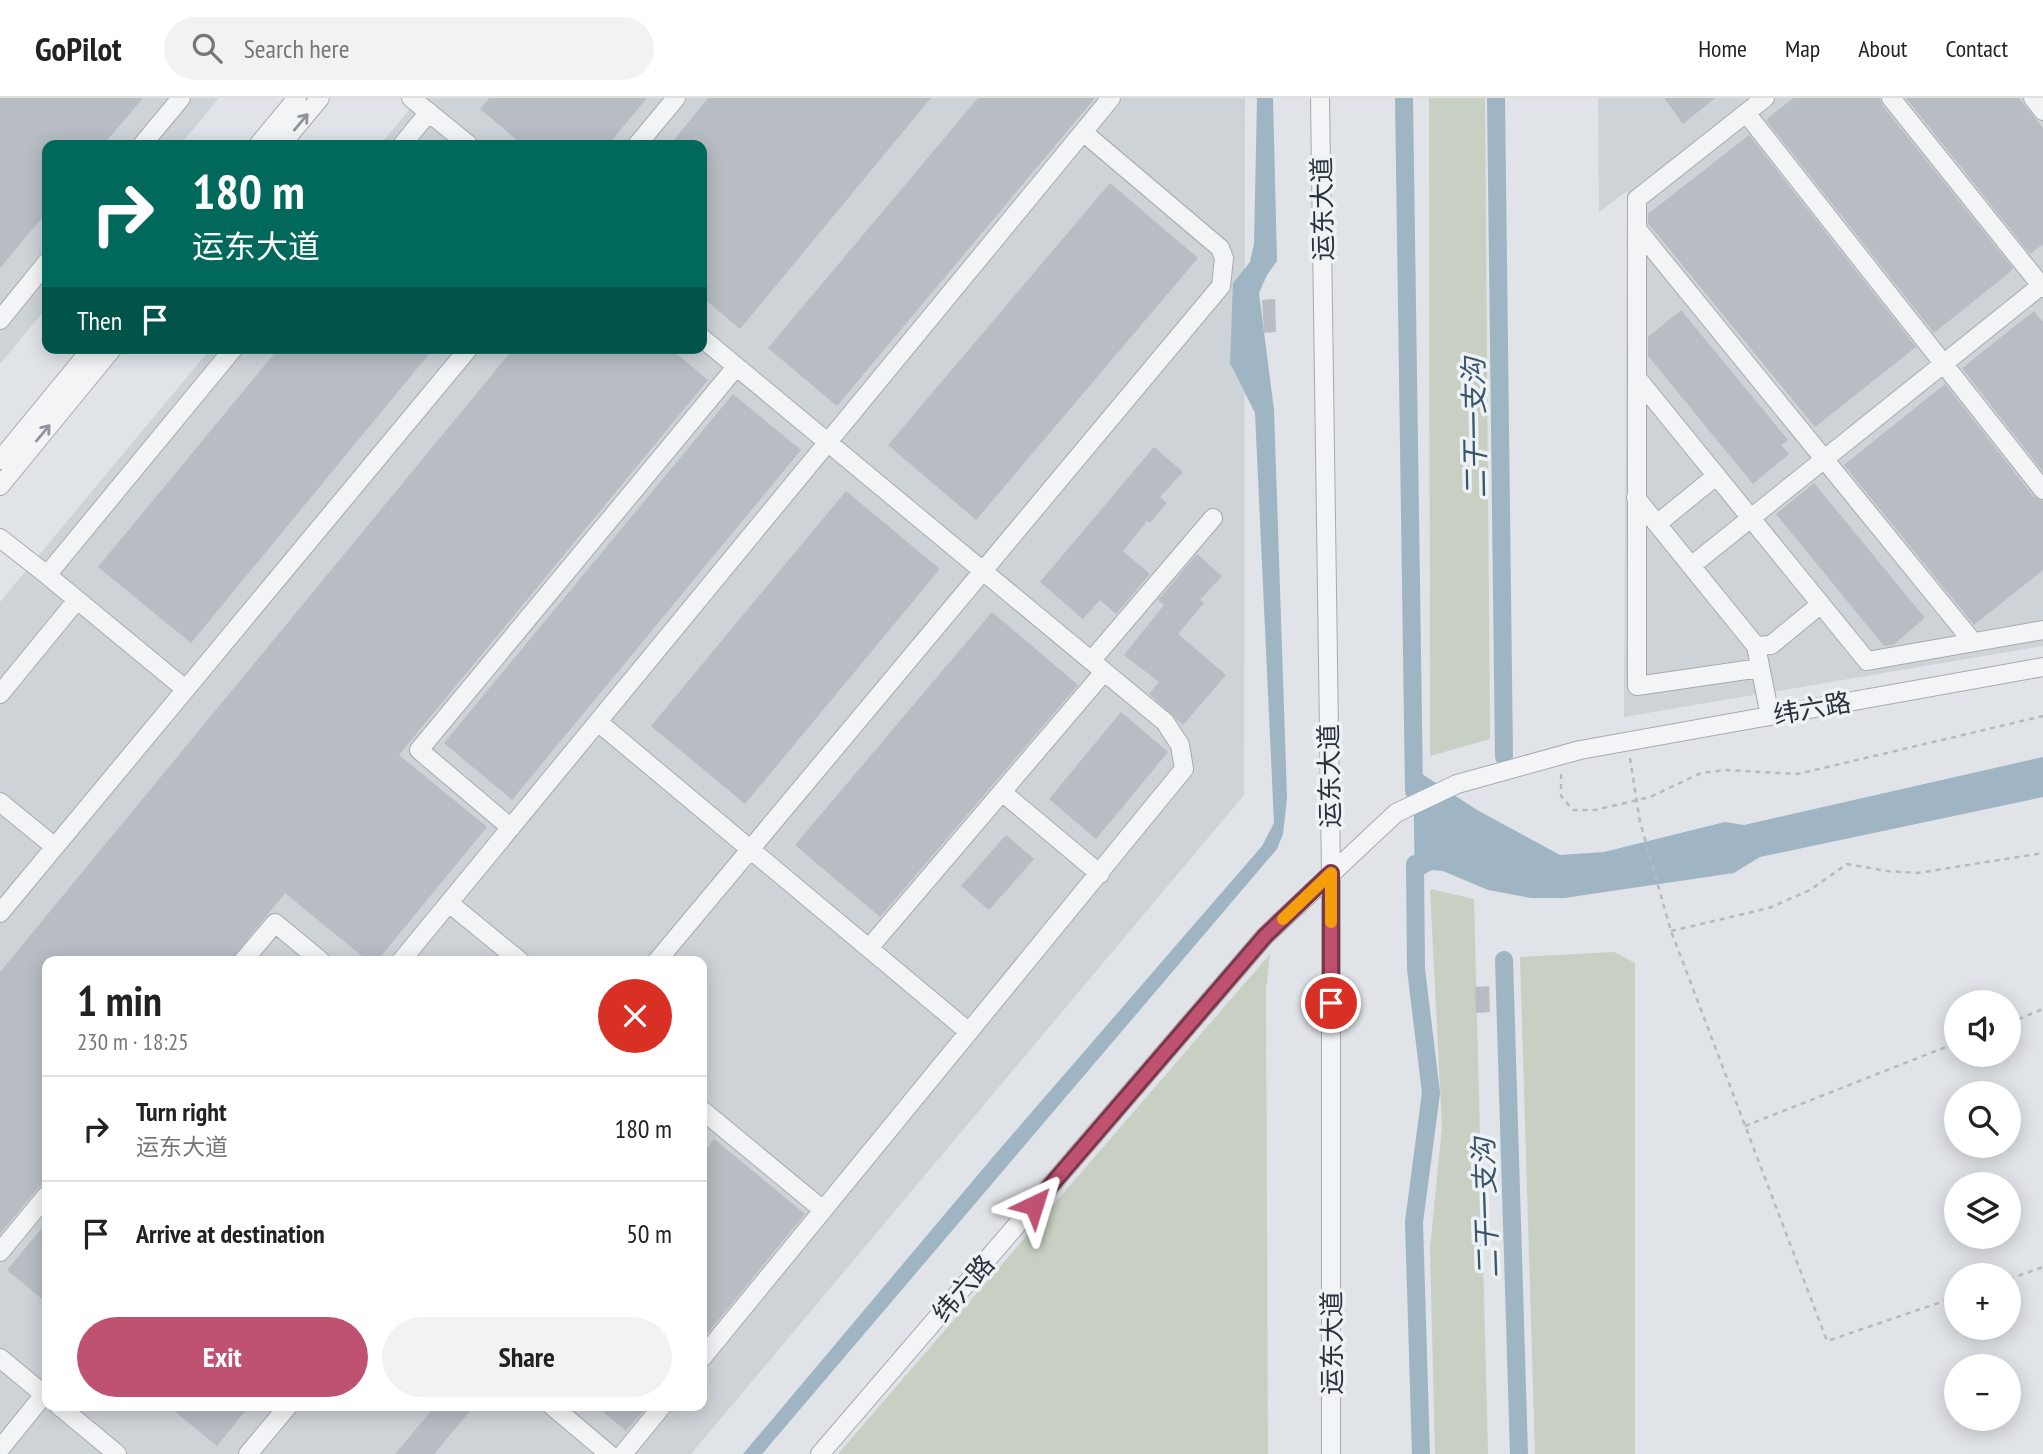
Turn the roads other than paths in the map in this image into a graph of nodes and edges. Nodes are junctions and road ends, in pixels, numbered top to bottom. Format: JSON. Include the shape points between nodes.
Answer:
{"nodes":[{"id":1,"x":181,"y":98,"type":"edge"},
{"id":2,"x":297,"y":98,"type":"edge"},
{"id":3,"x":320,"y":98,"type":"edge"},
{"id":4,"x":411,"y":98,"type":"edge"},
{"id":5,"x":676,"y":98,"type":"edge"},
{"id":6,"x":1111,"y":98,"type":"edge"},
{"id":7,"x":1320,"y":98,"type":"edge"},
{"id":8,"x":1765,"y":98,"type":"edge"},
{"id":9,"x":1891,"y":98,"type":"edge"},
{"id":10,"x":2033,"y":98,"type":"edge"},
{"id":11,"x":2043,"y":111,"type":"edge"},
{"id":12,"x":429,"y":112,"type":"junction"},
{"id":13,"x":1746,"y":113,"type":"junction"},
{"id":14,"x":1083,"y":132,"type":"junction"},
{"id":15,"x":146,"y":140,"type":"edge"},
{"id":16,"x":262,"y":140,"type":"edge"},
{"id":17,"x":285,"y":140,"type":"edge"},
{"id":18,"x":405,"y":140,"type":"edge"},
{"id":19,"x":462,"y":140,"type":"edge"},
{"id":20,"x":641,"y":140,"type":"edge"},
{"id":21,"x":1637,"y":229,"type":"junction"},
{"id":22,"x":42,"y":268,"type":"edge"},
{"id":23,"x":2042,"y":286,"type":"edge"},
{"id":24,"x":0,"y":320,"type":"edge"},
{"id":25,"x":707,"y":342,"type":"edge"},
{"id":26,"x":87,"y":354,"type":"edge"},
{"id":27,"x":108,"y":354,"type":"edge"},
{"id":28,"x":229,"y":354,"type":"edge"},
{"id":29,"x":464,"y":354,"type":"edge"},
{"id":30,"x":1943,"y":363,"type":"junction"},
{"id":31,"x":736,"y":367,"type":"junction"},
{"id":32,"x":1637,"y":378,"type":"junction"},
{"id":33,"x":828,"y":443,"type":"junction"},
{"id":34,"x":1824,"y":459,"type":"junction"},
{"id":35,"x":0,"y":460,"type":"edge"},
{"id":36,"x":1716,"y":476,"type":"junction"},
{"id":37,"x":0,"y":486,"type":"edge"},
{"id":38,"x":2043,"y":490,"type":"edge"},
{"id":39,"x":1636,"y":498,"type":"junction"},
{"id":40,"x":1750,"y":517,"type":"junction"},
{"id":41,"x":1213,"y":518,"type":"dead end"},
{"id":42,"x":1657,"y":524,"type":"junction"},
{"id":43,"x":0,"y":537,"type":"edge"},
{"id":44,"x":1691,"y":566,"type":"junction"},
{"id":45,"x":982,"y":571,"type":"junction"},
{"id":46,"x":47,"y":575,"type":"junction"},
{"id":47,"x":77,"y":600,"type":"junction"},
{"id":48,"x":1821,"y":604,"type":"junction"},
{"id":49,"x":2043,"y":630,"type":"edge"},
{"id":50,"x":1973,"y":642,"type":"junction"},
{"id":51,"x":1756,"y":646,"type":"junction"},
{"id":52,"x":1098,"y":667,"type":"junction"},
{"id":53,"x":2043,"y":667,"type":"edge"},
{"id":54,"x":1760,"y":668,"type":"junction"},
{"id":55,"x":184,"y":688,"type":"junction"},
{"id":56,"x":0,"y":694,"type":"edge"},
{"id":57,"x":1770,"y":716,"type":"junction"},
{"id":58,"x":598,"y":722,"type":"junction"},
{"id":59,"x":1002,"y":792,"type":"junction"},
{"id":60,"x":0,"y":802,"type":"edge"},
{"id":61,"x":511,"y":828,"type":"junction"},
{"id":62,"x":55,"y":846,"type":"junction"},
{"id":63,"x":750,"y":849,"type":"junction"},
{"id":64,"x":1331,"y":873,"type":"junction"},
{"id":65,"x":1100,"y":874,"type":"junction"},
{"id":66,"x":449,"y":903,"type":"junction"},
{"id":67,"x":0,"y":913,"type":"edge"},
{"id":68,"x":869,"y":948,"type":"junction"},
{"id":69,"x":247,"y":956,"type":"edge"},
{"id":70,"x":315,"y":956,"type":"edge"},
{"id":71,"x":405,"y":956,"type":"edge"},
{"id":72,"x":514,"y":956,"type":"edge"},
{"id":73,"x":661,"y":956,"type":"edge"},
{"id":74,"x":969,"y":1032,"type":"junction"},
{"id":75,"x":707,"y":1114,"type":"edge"},
{"id":76,"x":42,"y":1201,"type":"edge"},
{"id":77,"x":823,"y":1210,"type":"junction"},
{"id":78,"x":0,"y":1252,"type":"edge"},
{"id":79,"x":707,"y":1352,"type":"edge"},
{"id":80,"x":0,"y":1358,"type":"edge"},
{"id":81,"x":42,"y":1391,"type":"edge"},
{"id":82,"x":42,"y":1404,"type":"edge"},
{"id":83,"x":66,"y":1411,"type":"edge"},
{"id":84,"x":284,"y":1411,"type":"edge"},
{"id":85,"x":558,"y":1411,"type":"edge"},
{"id":86,"x":658,"y":1411,"type":"edge"},
{"id":87,"x":0,"y":1449,"type":"edge"},
{"id":88,"x":117,"y":1454,"type":"edge"},
{"id":89,"x":248,"y":1454,"type":"edge"},
{"id":90,"x":609,"y":1454,"type":"edge"},
{"id":91,"x":623,"y":1454,"type":"edge"},
{"id":92,"x":820,"y":1454,"type":"edge"},
{"id":93,"x":1331,"y":1454,"type":"edge"}],
"edges":[{"from":1,"to":15,"type":"street"},
{"from":2,"to":16,"type":"street"},
{"from":17,"to":3,"type":"street","one_way":true},
{"from":4,"to":12,"type":"street"},
{"from":5,"to":20,"type":"street"},
{"from":6,"to":14,"type":"street"},
{"from":7,"to":64,"type":"street","name":"运东大道"},
{"from":8,"to":13,"type":"street"},
{"from":9,"to":23,"type":"street"},
{"from":10,"to":11,"type":"street"},
{"from":12,"to":18,"type":"street"},
{"from":12,"to":19,"type":"street"},
{"from":13,"to":21,"type":"street","via":[[1637,199]]},
{"from":13,"to":30,"type":"street"},
{"from":14,"to":33,"type":"street"},
{"from":14,"to":45,"type":"street","via":[[1220,247],[1224,258],[1221,286]]},
{"from":21,"to":32,"type":"street"},
{"from":21,"to":34,"type":"street"},
{"from":22,"to":24,"type":"street"},
{"from":23,"to":30,"type":"street"},
{"from":25,"to":31,"type":"street"},
{"from":26,"to":35,"type":"street"},
{"from":37,"to":27,"type":"street","one_way":true},
{"from":28,"to":46,"type":"street"},
{"from":29,"to":55,"type":"street"},
{"from":30,"to":34,"type":"street"},
{"from":30,"to":38,"type":"street"},
{"from":31,"to":33,"type":"street"},
{"from":31,"to":61,"type":"street","via":[[418,750]]},
{"from":32,"to":36,"type":"street"},
{"from":32,"to":39,"type":"street"},
{"from":33,"to":45,"type":"street"},
{"from":33,"to":58,"type":"street"},
{"from":34,"to":40,"type":"street"},
{"from":34,"to":50,"type":"street"},
{"from":36,"to":40,"type":"street"},
{"from":36,"to":42,"type":"street"},
{"from":39,"to":42,"type":"street"},
{"from":39,"to":54,"type":"street","via":[[1637,686]]},
{"from":40,"to":44,"type":"street"},
{"from":40,"to":48,"type":"street"},
{"from":41,"to":52,"type":"street"},
{"from":42,"to":44,"type":"street"},
{"from":43,"to":46,"type":"street"},
{"from":44,"to":51,"type":"street"},
{"from":45,"to":52,"type":"street"},
{"from":45,"to":63,"type":"street"},
{"from":46,"to":47,"type":"street"},
{"from":47,"to":55,"type":"street"},
{"from":47,"to":56,"type":"street"},
{"from":48,"to":50,"type":"street","via":[[1867,661]]},
{"from":48,"to":51,"type":"street","via":[[1771,645]]},
{"from":49,"to":50,"type":"street"},
{"from":51,"to":54,"type":"street"},
{"from":52,"to":59,"type":"street"},
{"from":52,"to":65,"type":"street","via":[[1165,722],[1180,745],[1184,769]]},
{"from":53,"to":57,"type":"street","name":"纬六路"},
{"from":54,"to":57,"type":"street"},
{"from":55,"to":62,"type":"street"},
{"from":57,"to":64,"type":"street","name":"纬六路","via":[[1573,752],[1427,796],[1396,813]]},
{"from":58,"to":61,"type":"street"},
{"from":58,"to":63,"type":"street"},
{"from":59,"to":65,"type":"street"},
{"from":59,"to":68,"type":"street"},
{"from":60,"to":62,"type":"street"},
{"from":61,"to":66,"type":"street"},
{"from":62,"to":67,"type":"street"},
{"from":63,"to":68,"type":"street"},
{"from":63,"to":73,"type":"street"},
{"from":64,"to":92,"type":"street","name":"纬六路","via":[[1265,936]]},
{"from":64,"to":93,"type":"street","name":"运东大道"},
{"from":65,"to":74,"type":"street"},
{"from":66,"to":71,"type":"street"},
{"from":66,"to":72,"type":"street"},
{"from":68,"to":74,"type":"street"},
{"from":69,"to":70,"type":"street","via":[[275,923]]},
{"from":74,"to":77,"type":"street"},
{"from":75,"to":77,"type":"street"},
{"from":76,"to":78,"type":"street"},
{"from":77,"to":79,"type":"street"},
{"from":80,"to":81,"type":"street"},
{"from":82,"to":87,"type":"street"},
{"from":83,"to":88,"type":"street"},
{"from":84,"to":89,"type":"street"},
{"from":85,"to":90,"type":"street"},
{"from":86,"to":91,"type":"street"}]}
